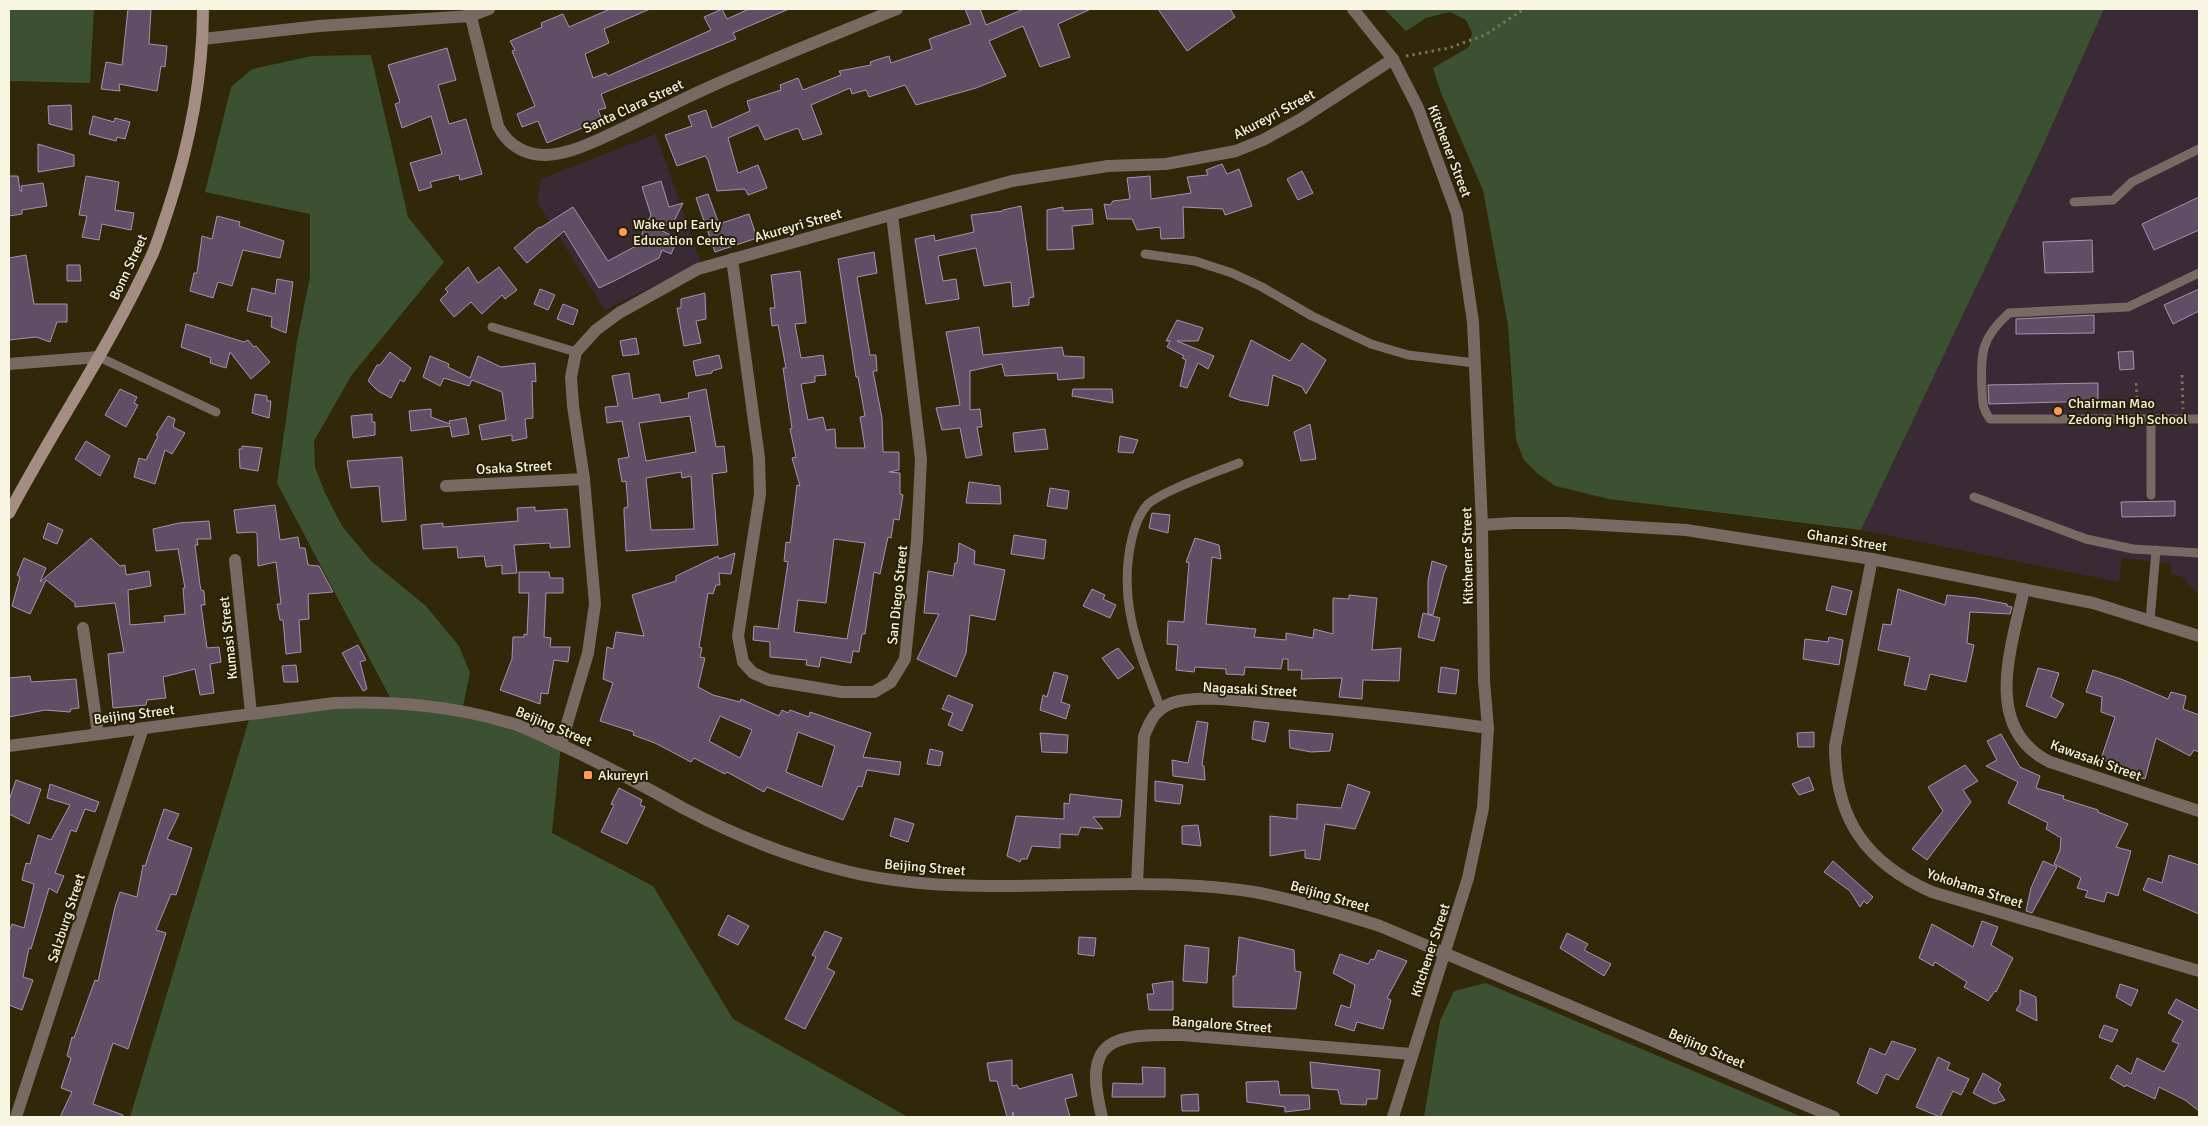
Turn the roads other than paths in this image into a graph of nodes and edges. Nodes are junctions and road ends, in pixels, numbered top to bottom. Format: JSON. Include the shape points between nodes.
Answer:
{"nodes":[{"id":1,"x":203,"y":9,"type":"edge"},
{"id":2,"x":489,"y":9,"type":"edge"},
{"id":3,"x":897,"y":9,"type":"edge"},
{"id":4,"x":1353,"y":9,"type":"edge"},
{"id":5,"x":470,"y":12,"type":"edge"},
{"id":6,"x":203,"y":39,"type":"junction"},
{"id":7,"x":1393,"y":59,"type":"junction"},
{"id":8,"x":2199,"y":149,"type":"edge"},
{"id":9,"x":2074,"y":202,"type":"dead end"},
{"id":10,"x":892,"y":215,"type":"junction"},
{"id":11,"x":1145,"y":254,"type":"dead end"},
{"id":12,"x":732,"y":259,"type":"junction"},
{"id":13,"x":2199,"y":273,"type":"edge"},
{"id":14,"x":492,"y":328,"type":"dead end"},
{"id":15,"x":576,"y":352,"type":"junction"},
{"id":16,"x":99,"y":357,"type":"junction"},
{"id":17,"x":1474,"y":363,"type":"junction"},
{"id":18,"x":9,"y":364,"type":"edge"},
{"id":19,"x":216,"y":412,"type":"dead end"},
{"id":20,"x":2151,"y":419,"type":"junction"},
{"id":21,"x":2199,"y":419,"type":"edge"},
{"id":22,"x":1239,"y":463,"type":"dead end"},
{"id":23,"x":584,"y":479,"type":"junction"},
{"id":24,"x":446,"y":486,"type":"dead end"},
{"id":25,"x":2151,"y":495,"type":"dead end"},
{"id":26,"x":1974,"y":497,"type":"dead end"},
{"id":27,"x":9,"y":513,"type":"edge"},
{"id":28,"x":1482,"y":525,"type":"junction"},
{"id":29,"x":2156,"y":550,"type":"junction"},
{"id":30,"x":2199,"y":553,"type":"edge"},
{"id":31,"x":1872,"y":559,"type":"junction"},
{"id":32,"x":235,"y":560,"type":"dead end"},
{"id":33,"x":2024,"y":589,"type":"junction"},
{"id":34,"x":2150,"y":620,"type":"junction"},
{"id":35,"x":83,"y":628,"type":"dead end"},
{"id":36,"x":2199,"y":636,"type":"edge"},
{"id":37,"x":1161,"y":709,"type":"junction"},
{"id":38,"x":250,"y":713,"type":"junction"},
{"id":39,"x":143,"y":728,"type":"junction"},
{"id":40,"x":1488,"y":728,"type":"junction"},
{"id":41,"x":98,"y":734,"type":"junction"},
{"id":42,"x":561,"y":744,"type":"junction"},
{"id":43,"x":9,"y":746,"type":"edge"},
{"id":44,"x":2199,"y":811,"type":"edge"},
{"id":45,"x":1137,"y":884,"type":"junction"},
{"id":46,"x":1446,"y":954,"type":"junction"},
{"id":47,"x":2199,"y":971,"type":"edge"},
{"id":48,"x":1411,"y":1054,"type":"junction"},
{"id":49,"x":16,"y":1117,"type":"edge"},
{"id":50,"x":1102,"y":1117,"type":"edge"},
{"id":51,"x":1393,"y":1117,"type":"edge"},
{"id":52,"x":1834,"y":1117,"type":"edge"}],
"edges":[{"from":1,"to":6,"type":"street","name":"Bonn Street"},
{"from":2,"to":5,"type":"street"},
{"from":3,"to":5,"type":"street","name":"Santa Clara Street","via":[[714,85],[593,142],[564,153],[548,155],[526,152],[505,140],[498,126]]},
{"from":4,"to":7,"type":"street","name":"Kitchener Street"},
{"from":5,"to":6,"type":"street"},
{"from":6,"to":16,"type":"street","name":"Bonn Street","via":[[195,103],[175,191],[153,254]]},
{"from":7,"to":10,"type":"street","name":"Akureyri Street","via":[[1301,119],[1236,151],[1166,164],[1108,166],[1012,181]]},
{"from":7,"to":17,"type":"street","name":"Kitchener Street","via":[[1418,108],[1457,214],[1473,322]]},
{"from":8,"to":9,"type":"lane","via":[[2132,182],[2113,200]]},
{"from":10,"to":12,"type":"street","name":"Akureyri Street"},
{"from":10,"to":12,"type":"street","name":"San Diego Street","via":[[920,459],[920,496],[905,659],[891,682],[874,692],[842,692],[770,680],[753,673],[743,662],[738,636],[760,494],[759,458]]},
{"from":11,"to":17,"type":"lane","via":[[1195,261],[1232,272],[1371,344],[1408,354]]},
{"from":12,"to":15,"type":"street","name":"Akureyri Street","via":[[698,270],[619,313],[596,330]]},
{"from":13,"to":20,"type":"lane","via":[[2128,306],[2009,312],[1998,322],[1982,350],[1983,410],[1990,419]]},
{"from":14,"to":15,"type":"lane"},
{"from":15,"to":23,"type":"street","via":[[571,387]]},
{"from":16,"to":18,"type":"street"},
{"from":16,"to":19,"type":"lane"},
{"from":16,"to":27,"type":"street","name":"Bonn Street"},
{"from":17,"to":28,"type":"street","name":"Kitchener Street"},
{"from":20,"to":21,"type":"lane"},
{"from":20,"to":25,"type":"lane"},
{"from":22,"to":37,"type":"lane","via":[[1165,494],[1149,504],[1137,520],[1127,570],[1128,602],[1135,640]]},
{"from":23,"to":24,"type":"street","name":"Osaka Street"},
{"from":23,"to":42,"type":"street","via":[[595,604],[588,653]]},
{"from":26,"to":29,"type":"lane","via":[[2086,539],[2133,549]]},
{"from":28,"to":31,"type":"street","name":"Ghanzi Street","via":[[1568,523],[1686,530]]},
{"from":28,"to":40,"type":"street","name":"Kitchener Street","via":[[1484,681]]},
{"from":29,"to":30,"type":"lane"},
{"from":29,"to":34,"type":"lane"},
{"from":31,"to":33,"type":"street","name":"Ghanzi Street"},
{"from":31,"to":47,"type":"street","name":"Yokohama Street","via":[[1835,746],[1839,791],[1850,820],[1864,843],[1888,868],[1932,892]]},
{"from":32,"to":38,"type":"street","name":"Kumasi Street"},
{"from":33,"to":34,"type":"street","name":"Ghanzi Street","via":[[2093,603]]},
{"from":33,"to":44,"type":"street","name":"Kawasaki Street","via":[[2005,689],[2011,718],[2022,739],[2050,762]]},
{"from":34,"to":36,"type":"street","name":"Ghanzi Street"},
{"from":35,"to":41,"type":"street"},
{"from":37,"to":40,"type":"street","name":"Nagasaki Street","via":[[1188,700],[1226,700],[1396,715]]},
{"from":37,"to":45,"type":"street","via":[[1149,721],[1144,736]]},
{"from":38,"to":39,"type":"street","name":"Beijing Street"},
{"from":38,"to":42,"type":"street","name":"Beijing Street","via":[[334,703],[436,706],[520,726]]},
{"from":39,"to":41,"type":"street","name":"Beijing Street"},
{"from":39,"to":49,"type":"street","name":"Salzburg Street"},
{"from":40,"to":46,"type":"street","name":"Kitchener Street","via":[[1483,808],[1468,878]]},
{"from":41,"to":43,"type":"street","name":"Beijing Street"},
{"from":42,"to":45,"type":"street","name":"Beijing Street","via":[[735,833],[848,872],[884,879],[964,886]]},
{"from":45,"to":46,"type":"street","name":"Beijing Street","via":[[1226,889],[1296,901],[1380,926]]},
{"from":46,"to":48,"type":"street","name":"Kitchener Street"},
{"from":46,"to":52,"type":"street","name":"Beijing Street"},
{"from":48,"to":50,"type":"street","name":"Bangalore Street","via":[[1182,1035],[1132,1037],[1109,1044],[1099,1057],[1095,1083]]},
{"from":48,"to":51,"type":"street","name":"Kitchener Street"}]}
